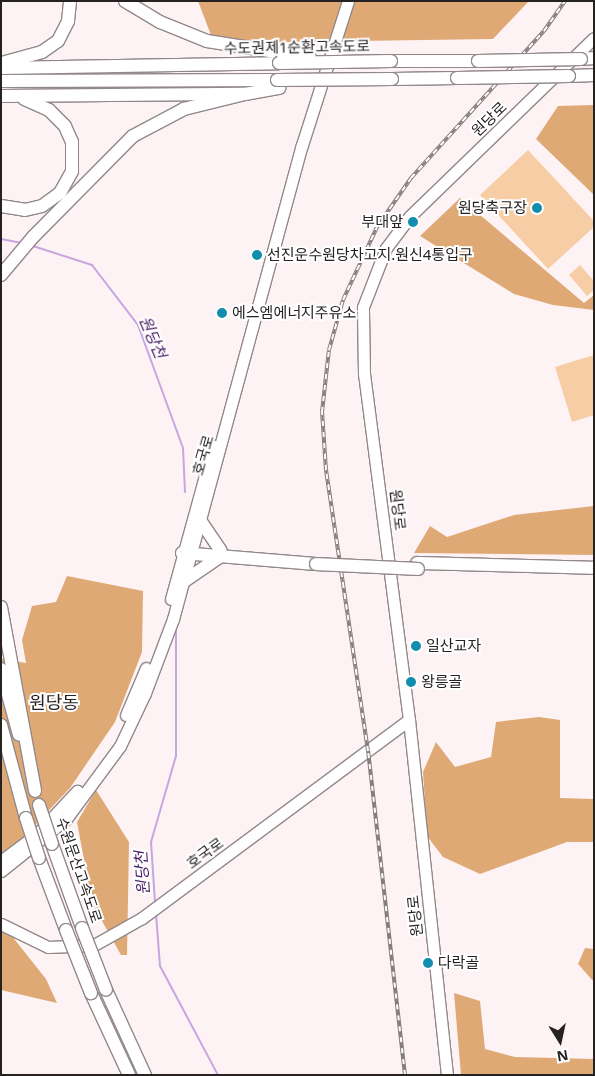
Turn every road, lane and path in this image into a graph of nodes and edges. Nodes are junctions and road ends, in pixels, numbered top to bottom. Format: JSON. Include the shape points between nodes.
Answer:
{"nodes":[{"id":1,"x":70,"y":1,"type":"edge"},
{"id":2,"x":341,"y":1,"type":"edge"},
{"id":3,"x":348,"y":1,"type":"edge"},
{"id":4,"x":126,"y":2,"type":"edge"},
{"id":5,"x":594,"y":38,"type":"edge"},
{"id":6,"x":281,"y":58,"type":"junction"},
{"id":7,"x":587,"y":59,"type":"edge"},
{"id":8,"x":1,"y":63,"type":"edge"},
{"id":9,"x":1,"y":68,"type":"edge"},
{"id":10,"x":17,"y":70,"type":"junction"},
{"id":11,"x":594,"y":75,"type":"edge"},
{"id":12,"x":1,"y":81,"type":"edge"},
{"id":13,"x":278,"y":84,"type":"junction"},
{"id":14,"x":245,"y":94,"type":"junction"},
{"id":15,"x":1,"y":96,"type":"edge"},
{"id":16,"x":17,"y":96,"type":"junction"},
{"id":17,"x":1,"y":206,"type":"edge"},
{"id":18,"x":4,"y":271,"type":"edge"},
{"id":19,"x":200,"y":520,"type":"junction"},
{"id":20,"x":187,"y":551,"type":"junction"},
{"id":21,"x":221,"y":554,"type":"junction"},
{"id":22,"x":417,"y":566,"type":"junction"},
{"id":23,"x":594,"y":568,"type":"edge"},
{"id":24,"x":594,"y":575,"type":"edge"},
{"id":25,"x":183,"y":582,"type":"junction"},
{"id":26,"x":1,"y":607,"type":"edge"},
{"id":27,"x":1,"y":669,"type":"edge"},
{"id":28,"x":409,"y":720,"type":"junction"},
{"id":29,"x":1,"y":725,"type":"edge"},
{"id":30,"x":1,"y":756,"type":"edge"},
{"id":31,"x":35,"y":791,"type":"junction"},
{"id":32,"x":20,"y":801,"type":"junction"},
{"id":33,"x":1,"y":861,"type":"edge"},
{"id":34,"x":1,"y":871,"type":"edge"},
{"id":35,"x":1,"y":924,"type":"edge"},
{"id":36,"x":129,"y":1075,"type":"edge"},
{"id":37,"x":144,"y":1075,"type":"edge"},
{"id":38,"x":447,"y":1075,"type":"edge"}],
"edges":[{"from":1,"to":10,"type":"highway","via":[[68,21],[58,41]]},
{"from":2,"to":20,"type":"main road","name":"호국로"},
{"from":3,"to":19,"type":"main road","name":"호국로","via":[[305,136]]},
{"from":4,"to":6,"type":"highway","via":[[207,41]]},
{"from":5,"to":28,"type":"main road","name":"원당로","via":[[409,217],[386,248],[368,287],[361,333],[364,374]]},
{"from":6,"to":7,"type":"highway","name":"수도권제1순환고속도로","bridge":true,"via":[[347,62]]},
{"from":6,"to":10,"type":"highway","name":"수도권제1순환고속도로"},
{"from":8,"to":10,"type":"highway"},
{"from":9,"to":10,"type":"highway","name":"수도권제1순환고속도로"},
{"from":10,"to":12,"type":"highway","name":"수도권제1순환고속도로"},
{"from":10,"to":13,"type":"highway","name":"수도권제1순환고속도로"},
{"from":11,"to":13,"type":"highway","name":"수도권제1순환고속도로","bridge":true,"via":[[330,79]]},
{"from":13,"to":14,"type":"highway"},
{"from":14,"to":16,"type":"highway"},
{"from":14,"to":18,"type":"highway","via":[[184,109],[148,126],[120,147]]},
{"from":15,"to":16,"type":"highway"},
{"from":16,"to":17,"type":"highway","via":[[50,110],[61,120],[70,135],[73,163],[65,186],[48,202],[25,210]]},
{"from":19,"to":20,"type":"main road","name":"호국로"},
{"from":19,"to":21,"type":"highway"},
{"from":20,"to":21,"type":"highway"},
{"from":20,"to":25,"type":"main road","name":"호국로"},
{"from":20,"to":33,"type":"main road","name":"호국로","via":[[167,616],[113,744],[61,811]]},
{"from":21,"to":22,"type":"highway"},
{"from":21,"to":25,"type":"highway"},
{"from":22,"to":23,"type":"highway"},
{"from":22,"to":24,"type":"highway"},
{"from":25,"to":34,"type":"main road","name":"호국로","via":[[145,694],[120,746],[66,819]]},
{"from":26,"to":31,"type":"highway"},
{"from":27,"to":31,"type":"highway","name":"수원문산고속도로"},
{"from":28,"to":35,"type":"main road","name":"호국로","via":[[142,918],[94,945],[64,949],[30,941]]},
{"from":28,"to":38,"type":"main road","name":"원당로"},
{"from":29,"to":32,"type":"highway"},
{"from":30,"to":32,"type":"highway"},
{"from":31,"to":37,"type":"highway","name":"수원문산고속도로","bridge":true,"via":[[82,928]]},
{"from":32,"to":36,"type":"highway","bridge":true,"via":[[91,993]]}]}
